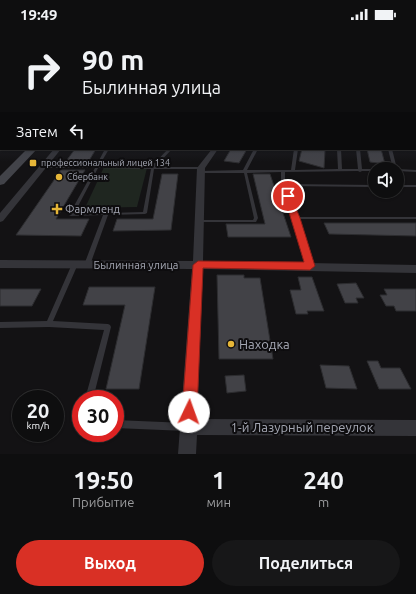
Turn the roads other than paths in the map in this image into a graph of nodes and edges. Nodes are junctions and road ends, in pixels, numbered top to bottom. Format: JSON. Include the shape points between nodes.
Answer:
{"nodes":[{"id":1,"x":31,"y":150,"type":"edge"},
{"id":2,"x":57,"y":150,"type":"edge"},
{"id":3,"x":106,"y":150,"type":"edge"},
{"id":4,"x":169,"y":150,"type":"edge"},
{"id":5,"x":213,"y":150,"type":"edge"},
{"id":6,"x":256,"y":150,"type":"edge"},
{"id":7,"x":296,"y":150,"type":"edge"},
{"id":8,"x":339,"y":150,"type":"edge"},
{"id":9,"x":358,"y":150,"type":"edge"},
{"id":10,"x":390,"y":150,"type":"edge"},
{"id":11,"x":394,"y":162,"type":"edge"},
{"id":12,"x":98,"y":166,"type":"junction"},
{"id":13,"x":153,"y":166,"type":"junction"},
{"id":14,"x":43,"y":167,"type":"junction"},
{"id":15,"x":200,"y":170,"type":"junction"},
{"id":16,"x":368,"y":170,"type":"edge"},
{"id":17,"x":404,"y":170,"type":"edge"},
{"id":18,"x":411,"y":170,"type":"junction"},
{"id":19,"x":245,"y":171,"type":"junction"},
{"id":20,"x":283,"y":171,"type":"junction"},
{"id":21,"x":293,"y":171,"type":"junction"},
{"id":22,"x":340,"y":171,"type":"junction"},
{"id":23,"x":360,"y":171,"type":"junction"},
{"id":24,"x":416,"y":171,"type":"edge"},
{"id":25,"x":416,"y":176,"type":"edge"},
{"id":26,"x":0,"y":182,"type":"edge"},
{"id":27,"x":283,"y":185,"type":"junction"},
{"id":28,"x":368,"y":186,"type":"edge"},
{"id":29,"x":404,"y":186,"type":"edge"},
{"id":30,"x":416,"y":186,"type":"edge"},
{"id":31,"x":106,"y":214,"type":"junction"},
{"id":32,"x":296,"y":218,"type":"junction"},
{"id":33,"x":416,"y":218,"type":"edge"},
{"id":34,"x":0,"y":219,"type":"edge"},
{"id":35,"x":199,"y":221,"type":"junction"},
{"id":36,"x":0,"y":264,"type":"edge"},
{"id":37,"x":75,"y":264,"type":"junction"},
{"id":38,"x":87,"y":265,"type":"junction"},
{"id":39,"x":198,"y":265,"type":"junction"},
{"id":40,"x":310,"y":266,"type":"junction"},
{"id":41,"x":416,"y":269,"type":"edge"},
{"id":42,"x":49,"y":324,"type":"junction"},
{"id":43,"x":0,"y":325,"type":"edge"},
{"id":44,"x":91,"y":390,"type":"edge"},
{"id":45,"x":124,"y":424,"type":"edge"},
{"id":46,"x":188,"y":427,"type":"junction"},
{"id":47,"x":416,"y":428,"type":"edge"},
{"id":48,"x":187,"y":454,"type":"edge"}],
"edges":[{"from":1,"to":26,"type":"main road"},
{"from":2,"to":14,"type":"street"},
{"from":3,"to":12,"type":"lane"},
{"from":4,"to":13,"type":"lane"},
{"from":5,"to":15,"type":"street"},
{"from":6,"to":19,"type":"lane"},
{"from":7,"to":21,"type":"lane"},
{"from":8,"to":22,"type":"lane"},
{"from":9,"to":23,"type":"lane"},
{"from":10,"to":11,"type":"lane"},
{"from":12,"to":13,"type":"lane"},
{"from":12,"to":14,"type":"lane"},
{"from":12,"to":31,"type":"lane","via":[[71,215]]},
{"from":13,"to":15,"type":"lane"},
{"from":13,"to":31,"type":"lane","via":[[145,213]]},
{"from":14,"to":34,"type":"street"},
{"from":15,"to":19,"type":"lane"},
{"from":15,"to":35,"type":"street"},
{"from":16,"to":23,"type":"lane"},
{"from":17,"to":18,"type":"lane"},
{"from":18,"to":24,"type":"lane"},
{"from":18,"to":25,"type":"lane"},
{"from":19,"to":20,"type":"lane"},
{"from":19,"to":35,"type":"lane","via":[[256,218],[254,221]]},
{"from":20,"to":21,"type":"lane"},
{"from":20,"to":27,"type":"lane"},
{"from":21,"to":22,"type":"lane"},
{"from":22,"to":23,"type":"lane"},
{"from":27,"to":28,"type":"lane"},
{"from":27,"to":32,"type":"lane"},
{"from":29,"to":30,"type":"lane"},
{"from":31,"to":38,"type":"lane"},
{"from":32,"to":33,"type":"lane"},
{"from":32,"to":40,"type":"lane"},
{"from":35,"to":39,"type":"street"},
{"from":36,"to":37,"type":"street","name":"Былинная улица"},
{"from":37,"to":38,"type":"street","name":"Былинная улица"},
{"from":37,"to":42,"type":"lane"},
{"from":38,"to":39,"type":"street","name":"Былинная улица"},
{"from":39,"to":40,"type":"street","name":"Былинная улица"},
{"from":39,"to":46,"type":"street"},
{"from":40,"to":41,"type":"street","name":"Былинная улица"},
{"from":42,"to":43,"type":"lane"},
{"from":42,"to":44,"type":"lane","via":[[108,327]]},
{"from":45,"to":46,"type":"lane"},
{"from":46,"to":47,"type":"street","name":"1-й Лазурный переулок"},
{"from":46,"to":48,"type":"street"}]}
